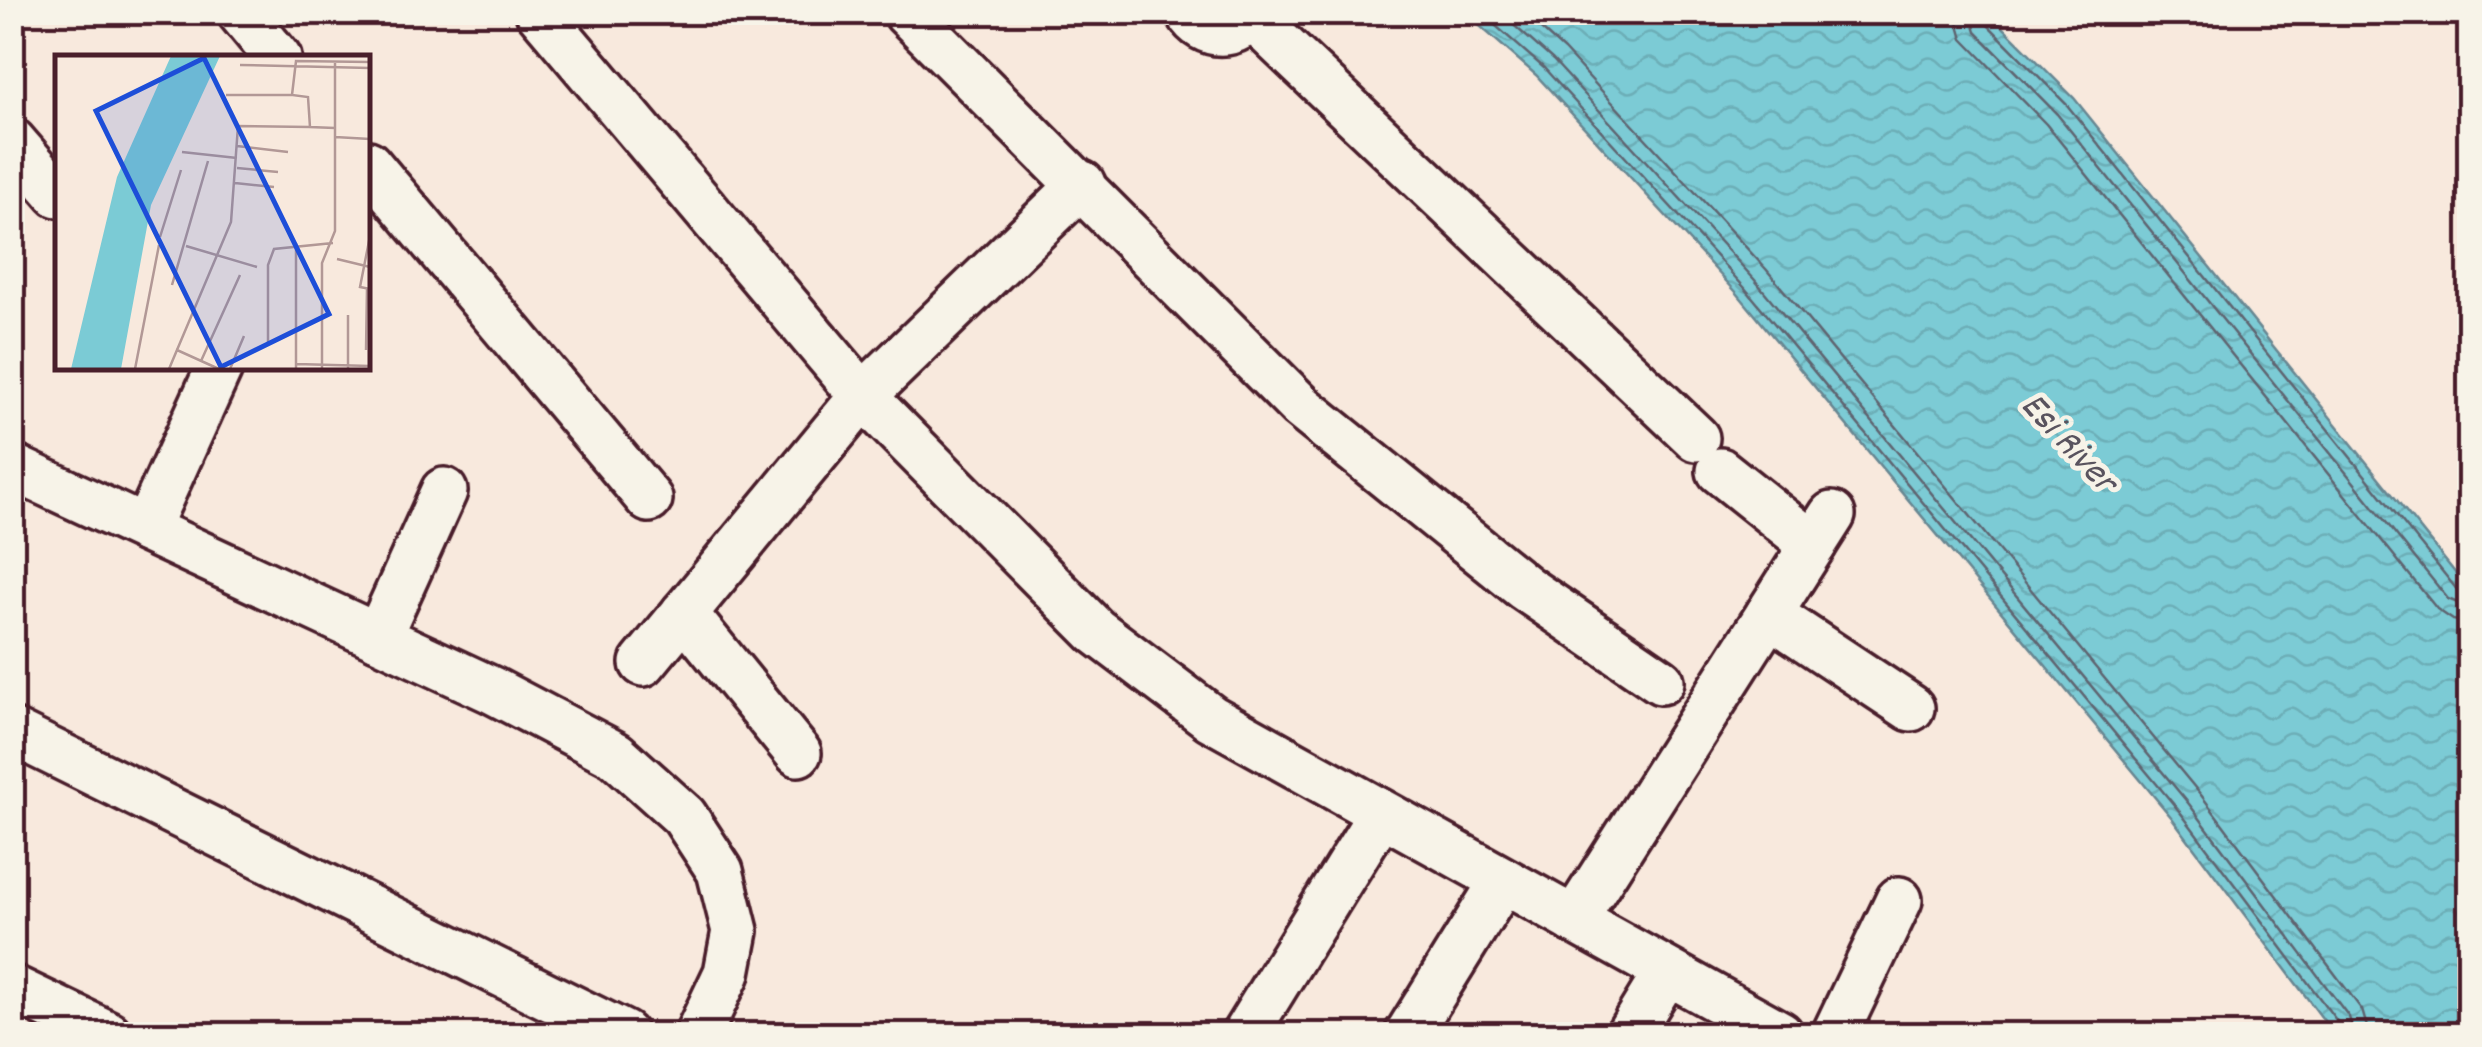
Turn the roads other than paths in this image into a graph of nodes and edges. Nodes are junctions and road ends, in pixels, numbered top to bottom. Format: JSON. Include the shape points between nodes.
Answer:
{"nodes":[{"id":1,"x":240,"y":12,"type":"edge"},
{"id":2,"x":540,"y":12,"type":"edge"},
{"id":3,"x":906,"y":12,"type":"edge"},
{"id":4,"x":1188,"y":12,"type":"edge"},
{"id":5,"x":1253,"y":15,"type":"edge"},
{"id":6,"x":276,"y":55,"type":"edge"},
{"id":7,"x":12,"y":141,"type":"edge"},
{"id":8,"x":370,"y":166,"type":"edge"},
{"id":9,"x":1082,"y":184,"type":"junction"},
{"id":10,"x":55,"y":191,"type":"edge"},
{"id":11,"x":219,"y":370,"type":"edge"},
{"id":12,"x":862,"y":396,"type":"junction"},
{"id":13,"x":12,"y":467,"type":"edge"},
{"id":14,"x":444,"y":491,"type":"dead end"},
{"id":15,"x":649,"y":498,"type":"dead end"},
{"id":16,"x":146,"y":530,"type":"junction"},
{"id":17,"x":684,"y":613,"type":"junction"},
{"id":18,"x":1769,"y":614,"type":"junction"},
{"id":19,"x":378,"y":637,"type":"junction"},
{"id":20,"x":644,"y":663,"type":"dead end"},
{"id":21,"x":1661,"y":681,"type":"dead end"},
{"id":22,"x":1911,"y":708,"type":"dead end"},
{"id":23,"x":14,"y":736,"type":"edge"},
{"id":24,"x":798,"y":752,"type":"dead end"},
{"id":25,"x":1381,"y":814,"type":"junction"},
{"id":26,"x":1501,"y":884,"type":"junction"},
{"id":27,"x":1900,"y":900,"type":"dead end"},
{"id":28,"x":1574,"y":920,"type":"junction"},
{"id":29,"x":1667,"y":972,"type":"junction"},
{"id":30,"x":12,"y":988,"type":"edge"},
{"id":31,"x":108,"y":1034,"type":"edge"},
{"id":32,"x":624,"y":1034,"type":"edge"},
{"id":33,"x":698,"y":1034,"type":"edge"},
{"id":34,"x":1245,"y":1034,"type":"edge"},
{"id":35,"x":1408,"y":1034,"type":"edge"},
{"id":36,"x":1629,"y":1034,"type":"edge"},
{"id":37,"x":1780,"y":1034,"type":"edge"},
{"id":38,"x":1835,"y":1034,"type":"edge"}],
"edges":[{"from":1,"to":6,"type":"street"},
{"from":2,"to":12,"type":"street"},
{"from":3,"to":9,"type":"street"},
{"from":4,"to":5,"type":"street","via":[[1212,32],[1235,30]]},
{"from":5,"to":18,"type":"street","via":[[1708,454],[1822,530]]},
{"from":7,"to":10,"type":"street"},
{"from":8,"to":15,"type":"street"},
{"from":9,"to":12,"type":"street"},
{"from":9,"to":21,"type":"street","via":[[1300,406],[1525,588]]},
{"from":11,"to":16,"type":"street"},
{"from":12,"to":17,"type":"street"},
{"from":12,"to":25,"type":"street","via":[[1096,631],[1211,718]]},
{"from":13,"to":16,"type":"street"},
{"from":14,"to":19,"type":"street"},
{"from":16,"to":19,"type":"street"},
{"from":17,"to":20,"type":"street"},
{"from":17,"to":24,"type":"street"},
{"from":18,"to":22,"type":"street"},
{"from":18,"to":28,"type":"street"},
{"from":19,"to":33,"type":"street","via":[[616,755],[684,816],[720,871],[736,931],[726,973]]},
{"from":23,"to":32,"type":"street"},
{"from":25,"to":26,"type":"street"},
{"from":25,"to":34,"type":"street"},
{"from":26,"to":28,"type":"street"},
{"from":26,"to":35,"type":"street"},
{"from":27,"to":38,"type":"street"},
{"from":28,"to":29,"type":"street"},
{"from":29,"to":36,"type":"street"},
{"from":29,"to":37,"type":"street"},
{"from":30,"to":31,"type":"street"}]}
